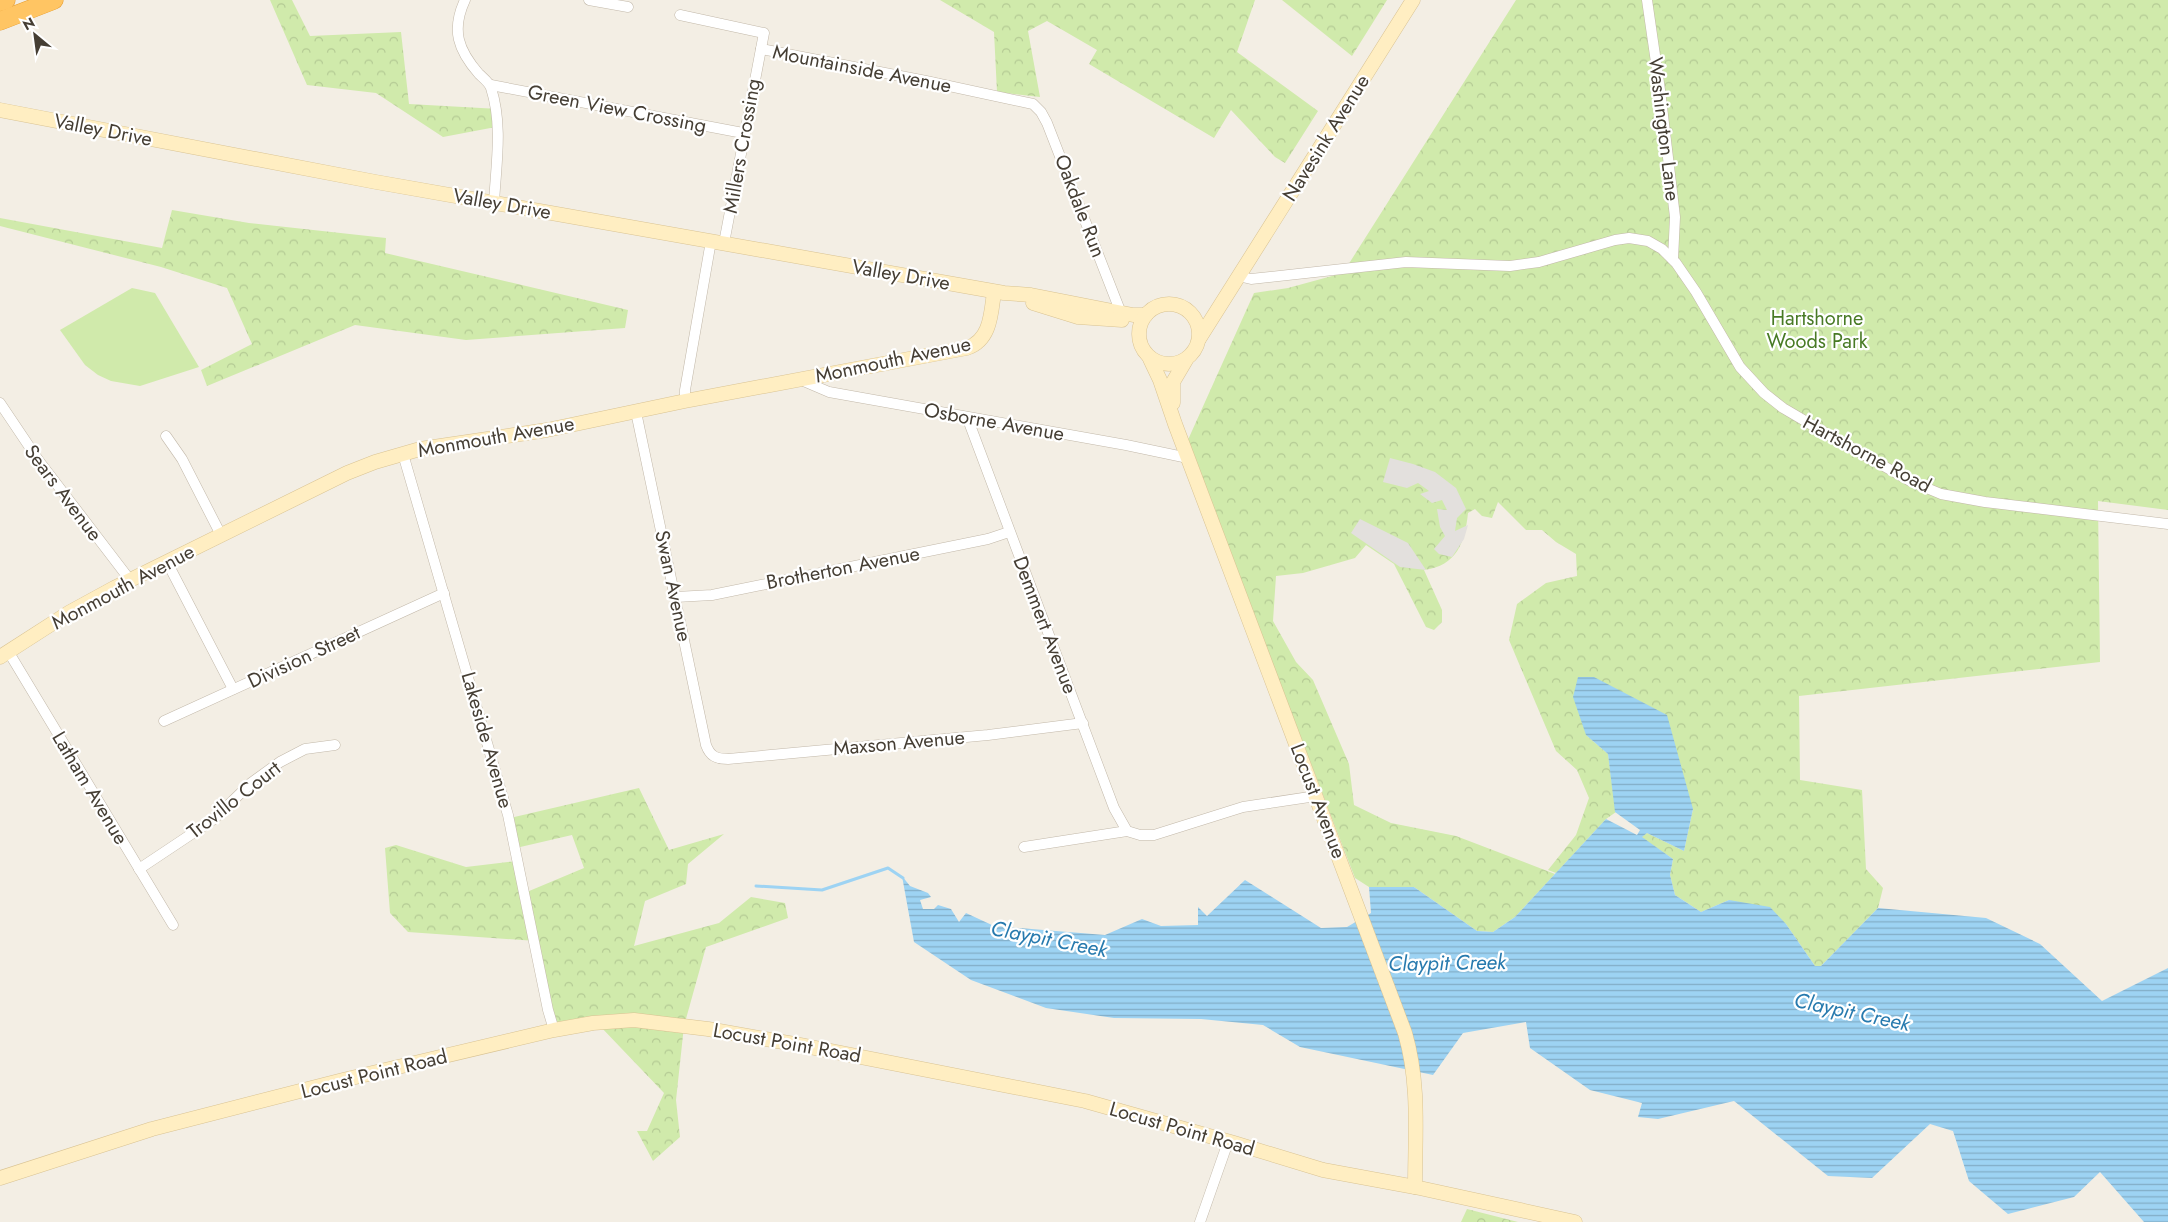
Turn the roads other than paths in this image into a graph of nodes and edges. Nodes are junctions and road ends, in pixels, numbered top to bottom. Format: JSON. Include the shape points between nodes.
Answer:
{"nodes":[{"id":1,"x":6,"y":0,"type":"edge"},
{"id":2,"x":54,"y":0,"type":"edge"},
{"id":3,"x":465,"y":0,"type":"edge"},
{"id":4,"x":588,"y":0,"type":"edge"},
{"id":5,"x":1413,"y":0,"type":"edge"},
{"id":6,"x":1647,"y":0,"type":"edge"},
{"id":7,"x":0,"y":2,"type":"edge"},
{"id":8,"x":628,"y":7,"type":"dead end"},
{"id":9,"x":680,"y":15,"type":"dead end"},
{"id":10,"x":0,"y":20,"type":"edge"},
{"id":11,"x":761,"y":49,"type":"junction"},
{"id":12,"x":490,"y":85,"type":"junction"},
{"id":13,"x":1033,"y":104,"type":"joint"},
{"id":14,"x":0,"y":110,"type":"edge"},
{"id":15,"x":743,"y":133,"type":"junction"},
{"id":16,"x":494,"y":203,"type":"junction"},
{"id":17,"x":717,"y":242,"type":"junction"},
{"id":18,"x":1673,"y":259,"type":"junction"},
{"id":19,"x":1238,"y":276,"type":"junction"},
{"id":20,"x":999,"y":292,"type":"junction"},
{"id":21,"x":1121,"y":313,"type":"junction"},
{"id":22,"x":1146,"y":315,"type":"junction"},
{"id":23,"x":1192,"y":315,"type":"junction"},
{"id":24,"x":1139,"y":333,"type":"junction"},
{"id":25,"x":1199,"y":339,"type":"junction"},
{"id":26,"x":1150,"y":359,"type":"junction"},
{"id":27,"x":1186,"y":360,"type":"junction"},
{"id":28,"x":801,"y":380,"type":"junction"},
{"id":29,"x":685,"y":401,"type":"junction"},
{"id":30,"x":0,"y":403,"type":"edge"},
{"id":31,"x":636,"y":412,"type":"junction"},
{"id":32,"x":967,"y":417,"type":"junction"},
{"id":33,"x":1175,"y":424,"type":"junction"},
{"id":34,"x":166,"y":436,"type":"dead end"},
{"id":35,"x":403,"y":454,"type":"junction"},
{"id":36,"x":1188,"y":458,"type":"junction"},
{"id":37,"x":2168,"y":524,"type":"edge"},
{"id":38,"x":1009,"y":532,"type":"junction"},
{"id":39,"x":221,"y":535,"type":"junction"},
{"id":40,"x":167,"y":562,"type":"junction"},
{"id":41,"x":130,"y":580,"type":"junction"},
{"id":42,"x":444,"y":593,"type":"junction"},
{"id":43,"x":676,"y":598,"type":"junction"},
{"id":44,"x":4,"y":654,"type":"edge"},
{"id":45,"x":234,"y":689,"type":"junction"},
{"id":46,"x":164,"y":721,"type":"dead end"},
{"id":47,"x":1083,"y":723,"type":"junction"},
{"id":48,"x":335,"y":745,"type":"dead end"},
{"id":49,"x":715,"y":758,"type":"joint"},
{"id":50,"x":1316,"y":796,"type":"junction"},
{"id":51,"x":1127,"y":832,"type":"junction"},
{"id":52,"x":1024,"y":847,"type":"dead end"},
{"id":53,"x":139,"y":869,"type":"junction"},
{"id":54,"x":173,"y":925,"type":"dead end"},
{"id":55,"x":554,"y":1030,"type":"junction"},
{"id":56,"x":1228,"y":1142,"type":"junction"},
{"id":57,"x":0,"y":1178,"type":"edge"},
{"id":58,"x":1415,"y":1188,"type":"junction"},
{"id":59,"x":1200,"y":1222,"type":"edge"},
{"id":60,"x":1574,"y":1222,"type":"edge"}],
"edges":[{"from":1,"to":7,"type":"highway"},
{"from":2,"to":10,"type":"highway"},
{"from":3,"to":12,"type":"street","via":[[458,31],[461,50]]},
{"from":4,"to":8,"type":"street"},
{"from":5,"to":19,"type":"street","name":"Navesink Avenue"},
{"from":6,"to":18,"type":"street","name":"Washington Lane","via":[[1675,217]]},
{"from":9,"to":11,"type":"street","name":"Mountainside Avenue","via":[[764,33]]},
{"from":11,"to":13,"type":"street","name":"Mountainside Avenue"},
{"from":11,"to":15,"type":"street","name":"Millers Crossing"},
{"from":12,"to":15,"type":"street","name":"Green View Crossing"},
{"from":12,"to":16,"type":"street","via":[[498,129]]},
{"from":13,"to":21,"type":"street","name":"Oakdale Run","via":[[1047,122]]},
{"from":14,"to":16,"type":"street","name":"Valley Drive"},
{"from":15,"to":17,"type":"street","name":"Millers Crossing"},
{"from":16,"to":17,"type":"street","name":"Valley Drive"},
{"from":17,"to":20,"type":"street","name":"Valley Drive"},
{"from":17,"to":29,"type":"street","name":"Millers Crossing"},
{"from":18,"to":19,"type":"street","name":"Hartshorne Road","via":[[1648,241],[1629,238],[1539,262],[1510,266],[1406,262],[1251,279]]},
{"from":18,"to":37,"type":"street","name":"Hartshorne Road","via":[[1740,367],[1764,394],[1816,428],[1910,481],[1941,494],[1985,502]]},
{"from":19,"to":23,"type":"street","name":"Navesink Avenue","via":[[1208,312]]},
{"from":19,"to":25,"type":"street","name":"Navesink Avenue"},
{"from":20,"to":21,"type":"street","name":"Valley Drive"},
{"from":20,"to":24,"type":"street","name":"Valley Drive","via":[[1078,317],[1123,320]]},
{"from":20,"to":28,"type":"street","name":"Monmouth Avenue","via":[[987,330],[972,346]]},
{"from":21,"to":22,"type":"street","name":"Valley Drive"},
{"from":22,"to":23,"type":"street","via":[[1157,306],[1168,304],[1180,306]]},
{"from":22,"to":24,"type":"street"},
{"from":23,"to":25,"type":"street","via":[[1198,325]]},
{"from":24,"to":26,"type":"street","via":[[1141,346]]},
{"from":25,"to":27,"type":"street","via":[[1196,349]]},
{"from":26,"to":27,"type":"street","via":[[1170,365]]},
{"from":26,"to":33,"type":"street","name":"Locust Avenue"},
{"from":27,"to":33,"type":"street","name":"Locust Avenue","via":[[1173,382]]},
{"from":28,"to":29,"type":"street","name":"Monmouth Avenue"},
{"from":28,"to":32,"type":"street","name":"Osborne Avenue","via":[[829,392]]},
{"from":29,"to":31,"type":"street","name":"Monmouth Avenue"},
{"from":30,"to":41,"type":"street","name":"Sears Avenue","via":[[42,466]]},
{"from":31,"to":35,"type":"street","name":"Monmouth Avenue"},
{"from":31,"to":43,"type":"street","name":"Swan Avenue"},
{"from":32,"to":36,"type":"street","name":"Osborne Avenue"},
{"from":32,"to":38,"type":"street","name":"Demmert Avenue"},
{"from":33,"to":36,"type":"street","name":"Locust Avenue"},
{"from":34,"to":39,"type":"street","via":[[182,459]]},
{"from":35,"to":39,"type":"street","name":"Monmouth Avenue","via":[[347,474]]},
{"from":35,"to":42,"type":"street","name":"Lakeside Avenue"},
{"from":36,"to":50,"type":"street","name":"Locust Avenue"},
{"from":38,"to":43,"type":"street","name":"Brotherton Avenue","via":[[988,539],[712,594]]},
{"from":38,"to":47,"type":"street","name":"Demmert Avenue"},
{"from":39,"to":40,"type":"street","name":"Monmouth Avenue"},
{"from":40,"to":41,"type":"street","name":"Monmouth Avenue"},
{"from":40,"to":45,"type":"street"},
{"from":41,"to":44,"type":"street","name":"Monmouth Avenue","via":[[70,612]]},
{"from":42,"to":45,"type":"street","name":"Division Street"},
{"from":42,"to":55,"type":"street","name":"Lakeside Avenue","via":[[508,815]]},
{"from":43,"to":49,"type":"street","name":"Swan Avenue","via":[[706,745]]},
{"from":44,"to":53,"type":"street","name":"Latham Avenue"},
{"from":45,"to":46,"type":"street","name":"Division Street"},
{"from":47,"to":49,"type":"street","name":"Maxson Avenue","via":[[959,738]]},
{"from":47,"to":51,"type":"street","name":"Demmert Avenue","via":[[1114,808]]},
{"from":48,"to":53,"type":"street","name":"Trovillo Court","via":[[305,749],[280,762],[251,783],[214,819]]},
{"from":50,"to":51,"type":"street","via":[[1243,806],[1154,835]]},
{"from":50,"to":58,"type":"street","name":"Locust Avenue","via":[[1402,1025],[1414,1074]]},
{"from":51,"to":52,"type":"street"},
{"from":53,"to":54,"type":"street","name":"Latham Avenue"},
{"from":55,"to":56,"type":"street","name":"Locust Point Road","via":[[634,1020],[708,1029],[1085,1101]]},
{"from":55,"to":57,"type":"street","name":"Locust Point Road","via":[[161,1127]]},
{"from":56,"to":58,"type":"street","name":"Locust Point Road","via":[[1323,1170]]},
{"from":56,"to":59,"type":"street"},
{"from":58,"to":60,"type":"street","name":"Locust Point Road"}]}
